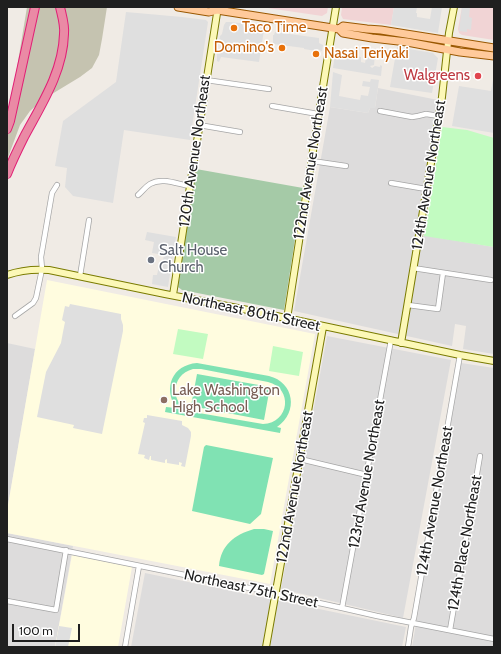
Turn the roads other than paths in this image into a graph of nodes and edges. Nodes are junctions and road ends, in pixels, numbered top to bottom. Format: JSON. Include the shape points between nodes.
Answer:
{"nodes":[{"id":1,"x":35,"y":7,"type":"edge"},
{"id":2,"x":178,"y":7,"type":"edge"},
{"id":3,"x":204,"y":7,"type":"edge"},
{"id":4,"x":336,"y":7,"type":"edge"},
{"id":5,"x":454,"y":7,"type":"edge"},
{"id":6,"x":216,"y":8,"type":"edge"},
{"id":7,"x":62,"y":10,"type":"edge"},
{"id":8,"x":336,"y":28,"type":"junction"},
{"id":9,"x":448,"y":41,"type":"junction"},
{"id":10,"x":494,"y":48,"type":"edge"},
{"id":11,"x":448,"y":49,"type":"junction"},
{"id":12,"x":494,"y":56,"type":"edge"},
{"id":13,"x":206,"y":80,"type":"junction"},
{"id":14,"x":269,"y":90,"type":"dead end"},
{"id":15,"x":272,"y":106,"type":"dead end"},
{"id":16,"x":380,"y":111,"type":"dead end"},
{"id":17,"x":318,"y":114,"type":"junction"},
{"id":18,"x":438,"y":116,"type":"junction"},
{"id":19,"x":199,"y":124,"type":"junction"},
{"id":20,"x":7,"y":129,"type":"edge"},
{"id":21,"x":240,"y":132,"type":"dead end"},
{"id":22,"x":312,"y":161,"type":"junction"},
{"id":23,"x":346,"y":166,"type":"dead end"},
{"id":24,"x":7,"y":174,"type":"edge"},
{"id":25,"x":391,"y":183,"type":"dead end"},
{"id":26,"x":57,"y":185,"type":"dead end"},
{"id":27,"x":190,"y":186,"type":"junction"},
{"id":28,"x":426,"y":190,"type":"junction"},
{"id":29,"x":138,"y":195,"type":"dead end"},
{"id":30,"x":89,"y":220,"type":"dead end"},
{"id":31,"x":414,"y":268,"type":"junction"},
{"id":32,"x":42,"y":269,"type":"junction"},
{"id":33,"x":443,"y":273,"type":"junction"},
{"id":34,"x":7,"y":275,"type":"edge"},
{"id":35,"x":80,"y":276,"type":"junction"},
{"id":36,"x":491,"y":280,"type":"dead end"},
{"id":37,"x":173,"y":296,"type":"junction"},
{"id":38,"x":408,"y":305,"type":"junction"},
{"id":39,"x":15,"y":316,"type":"dead end"},
{"id":40,"x":287,"y":319,"type":"junction"},
{"id":41,"x":323,"y":327,"type":"junction"},
{"id":42,"x":391,"y":340,"type":"junction"},
{"id":43,"x":401,"y":343,"type":"junction"},
{"id":44,"x":460,"y":355,"type":"junction"},
{"id":45,"x":494,"y":361,"type":"edge"},
{"id":46,"x":480,"y":456,"type":"dead end"},
{"id":47,"x":300,"y":459,"type":"junction"},
{"id":48,"x":367,"y":474,"type":"junction"},
{"id":49,"x":7,"y":539,"type":"edge"},
{"id":50,"x":66,"y":550,"type":"junction"},
{"id":51,"x":139,"y":566,"type":"junction"},
{"id":52,"x":276,"y":594,"type":"junction"},
{"id":53,"x":7,"y":601,"type":"edge"},
{"id":54,"x":342,"y":608,"type":"junction"},
{"id":55,"x":412,"y":623,"type":"junction"},
{"id":56,"x":450,"y":630,"type":"junction"},
{"id":57,"x":494,"y":639,"type":"edge"},
{"id":58,"x":125,"y":647,"type":"edge"},
{"id":59,"x":266,"y":647,"type":"edge"},
{"id":60,"x":408,"y":647,"type":"edge"}],
"edges":[{"from":1,"to":20,"type":"highway"},
{"from":2,"to":6,"type":"main road","via":[[209,12]]},
{"from":3,"to":6,"type":"main road"},
{"from":4,"to":8,"type":"street","name":"122nd Avenue Northeast"},
{"from":5,"to":9,"type":"street","name":"124th Avenue Northeast"},
{"from":6,"to":8,"type":"main road"},
{"from":6,"to":13,"type":"street","name":"120th Avenue Northeast"},
{"from":7,"to":24,"type":"highway","via":[[64,33],[60,59],[43,102]]},
{"from":8,"to":9,"type":"main road","via":[[343,26]]},
{"from":8,"to":11,"type":"main road","via":[[343,33]]},
{"from":8,"to":17,"type":"street","name":"122nd Avenue Northeast"},
{"from":9,"to":10,"type":"main road"},
{"from":9,"to":11,"type":"street","name":"124th Avenue Northeast"},
{"from":11,"to":12,"type":"main road"},
{"from":11,"to":18,"type":"street","name":"124th Avenue Northeast"},
{"from":13,"to":14,"type":"street"},
{"from":13,"to":19,"type":"street","name":"120th Avenue Northeast"},
{"from":15,"to":17,"type":"street"},
{"from":16,"to":18,"type":"street","via":[[412,117],[426,114]]},
{"from":17,"to":22,"type":"street","name":"122nd Avenue Northeast"},
{"from":18,"to":28,"type":"street","name":"124th Avenue Northeast"},
{"from":19,"to":21,"type":"street"},
{"from":19,"to":27,"type":"street","name":"120th Avenue Northeast"},
{"from":22,"to":23,"type":"street"},
{"from":22,"to":40,"type":"street","name":"122nd Avenue Northeast"},
{"from":25,"to":28,"type":"street"},
{"from":26,"to":32,"type":"street","via":[[52,193],[41,257]]},
{"from":27,"to":29,"type":"street","via":[[156,181]]},
{"from":27,"to":37,"type":"street","name":"120th Avenue Northeast"},
{"from":28,"to":31,"type":"street","name":"124th Avenue Northeast"},
{"from":30,"to":35,"type":"street"},
{"from":31,"to":33,"type":"street"},
{"from":31,"to":38,"type":"street","name":"124th Avenue Northeast"},
{"from":32,"to":34,"type":"street","name":"Northeast 80th Street"},
{"from":32,"to":35,"type":"street","name":"Northeast 80th Street"},
{"from":32,"to":39,"type":"street","via":[[36,298]]},
{"from":33,"to":36,"type":"street"},
{"from":33,"to":38,"type":"street","via":[[438,309]]},
{"from":35,"to":37,"type":"street","name":"Northeast 80th Street"},
{"from":37,"to":40,"type":"street","name":"Northeast 80th Street"},
{"from":38,"to":43,"type":"street","name":"124th Avenue Northeast"},
{"from":40,"to":41,"type":"street","name":"Northeast 80th Street"},
{"from":41,"to":42,"type":"street","name":"Northeast 80th Street"},
{"from":41,"to":47,"type":"street","name":"122nd Avenue Northeast"},
{"from":42,"to":43,"type":"street","name":"Northeast 80th Street"},
{"from":42,"to":48,"type":"street","name":"123rd Avenue Northeast"},
{"from":43,"to":44,"type":"street","name":"Northeast 80th Street"},
{"from":44,"to":45,"type":"street","name":"Northeast 80th Street"},
{"from":44,"to":55,"type":"street","name":"124th Avenue Northeast"},
{"from":46,"to":56,"type":"street","name":"124th Place Northeast"},
{"from":47,"to":48,"type":"street"},
{"from":47,"to":52,"type":"street","name":"122nd Avenue Northeast"},
{"from":48,"to":54,"type":"street","name":"123rd Avenue Northeast"},
{"from":49,"to":50,"type":"street","name":"Northeast 75th Street"},
{"from":50,"to":51,"type":"street","name":"Northeast 75th Street"},
{"from":50,"to":53,"type":"street","via":[[56,610]]},
{"from":51,"to":52,"type":"street","name":"Northeast 75th Street"},
{"from":51,"to":58,"type":"street"},
{"from":52,"to":54,"type":"street","name":"Northeast 75th Street"},
{"from":52,"to":59,"type":"street","name":"122nd Avenue Northeast"},
{"from":54,"to":55,"type":"street","name":"Northeast 75th Street"},
{"from":55,"to":56,"type":"street","name":"Northeast 75th Street"},
{"from":55,"to":60,"type":"street","name":"124th Avenue Northeast"},
{"from":56,"to":57,"type":"street","name":"Northeast 75th Street"}]}
